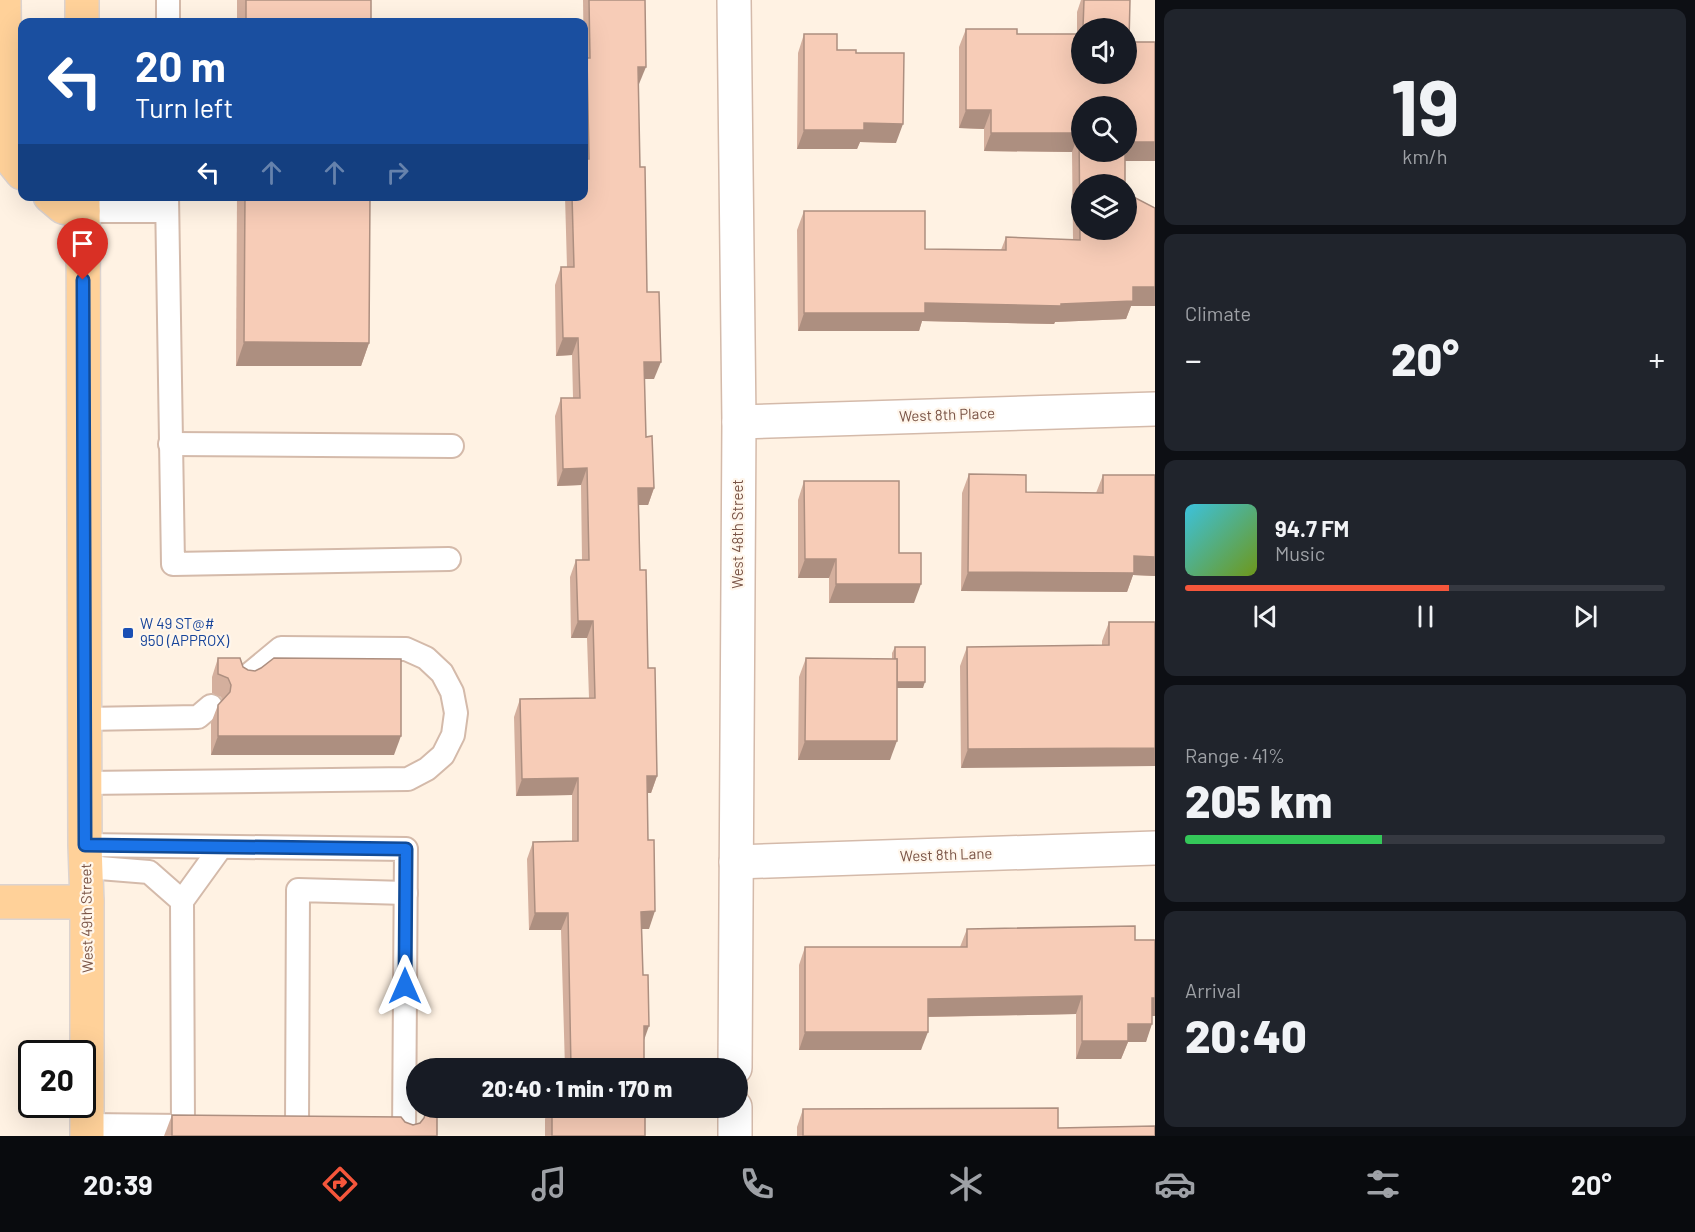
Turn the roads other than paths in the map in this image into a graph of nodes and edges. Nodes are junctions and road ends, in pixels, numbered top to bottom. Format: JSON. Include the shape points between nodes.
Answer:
{"nodes":[{"id":1,"x":4,"y":0,"type":"edge"},
{"id":2,"x":82,"y":0,"type":"edge"},
{"id":3,"x":168,"y":0,"type":"edge"},
{"id":4,"x":734,"y":0,"type":"edge"},
{"id":5,"x":82,"y":18,"type":"edge"},
{"id":6,"x":168,"y":18,"type":"edge"},
{"id":7,"x":18,"y":167,"type":"edge"},
{"id":8,"x":56,"y":201,"type":"edge"},
{"id":9,"x":83,"y":204,"type":"edge"},
{"id":10,"x":167,"y":204,"type":"edge"},
{"id":11,"x":1155,"y":409,"type":"edge"},
{"id":12,"x":739,"y":422,"type":"junction"},
{"id":13,"x":170,"y":444,"type":"junction"},
{"id":14,"x":452,"y":446,"type":"dead end"},
{"id":15,"x":449,"y":559,"type":"dead end"},
{"id":16,"x":246,"y":677,"type":"edge"},
{"id":17,"x":212,"y":706,"type":"dead end"},
{"id":18,"x":85,"y":719,"type":"junction"},
{"id":19,"x":85,"y":783,"type":"junction"},
{"id":20,"x":221,"y":847,"type":"junction"},
{"id":21,"x":1155,"y":848,"type":"edge"},
{"id":22,"x":86,"y":856,"type":"junction"},
{"id":23,"x":736,"y":862,"type":"junction"},
{"id":24,"x":406,"y":893,"type":"junction"},
{"id":25,"x":182,"y":901,"type":"junction"},
{"id":26,"x":0,"y":902,"type":"edge"},
{"id":27,"x":87,"y":902,"type":"junction"},
{"id":28,"x":735,"y":1058,"type":"edge"},
{"id":29,"x":735,"y":1118,"type":"edge"},
{"id":30,"x":183,"y":1126,"type":"junction"},
{"id":31,"x":206,"y":1126,"type":"edge"},
{"id":32,"x":274,"y":1126,"type":"edge"},
{"id":33,"x":297,"y":1126,"type":"junction"},
{"id":34,"x":320,"y":1126,"type":"edge"},
{"id":35,"x":380,"y":1127,"type":"edge"},
{"id":36,"x":87,"y":1130,"type":"edge"},
{"id":37,"x":404,"y":1131,"type":"edge"},
{"id":38,"x":735,"y":1136,"type":"edge"}],
"edges":[{"from":1,"to":7,"type":"main road","via":[[5,135],[9,157]]},
{"from":2,"to":5,"type":"main road"},
{"from":3,"to":6,"type":"lane"},
{"from":4,"to":12,"type":"street","name":"West 48th Street"},
{"from":8,"to":9,"type":"main road","via":[[63,207]]},
{"from":9,"to":10,"type":"lane"},
{"from":9,"to":18,"type":"main road","name":"West 49th Street"},
{"from":10,"to":13,"type":"lane"},
{"from":11,"to":12,"type":"street","name":"West 8th Place"},
{"from":12,"to":23,"type":"street","name":"West 48th Street"},
{"from":13,"to":14,"type":"lane"},
{"from":13,"to":15,"type":"lane","via":[[173,564]]},
{"from":16,"to":19,"type":"lane","via":[[282,648],[406,649],[426,658],[442,673],[452,692],[456,713],[453,735],[443,755],[427,770],[408,779]]},
{"from":17,"to":18,"type":"lane","via":[[198,717]]},
{"from":18,"to":19,"type":"main road","name":"West 49th Street"},
{"from":19,"to":22,"type":"main road","name":"West 49th Street"},
{"from":20,"to":22,"type":"lane"},
{"from":20,"to":24,"type":"lane","via":[[406,849]]},
{"from":20,"to":25,"type":"lane"},
{"from":21,"to":23,"type":"street","name":"West 8th Lane"},
{"from":22,"to":25,"type":"lane","via":[[149,872]]},
{"from":22,"to":27,"type":"main road","name":"West 49th Street"},
{"from":23,"to":28,"type":"street","name":"West 48th Street"},
{"from":24,"to":33,"type":"lane","via":[[298,890]]},
{"from":24,"to":37,"type":"lane"},
{"from":25,"to":30,"type":"lane"},
{"from":26,"to":27,"type":"main road"},
{"from":27,"to":36,"type":"main road","name":"West 49th Street"},
{"from":29,"to":38,"type":"street"},
{"from":30,"to":31,"type":"lane"},
{"from":30,"to":36,"type":"lane"},
{"from":32,"to":33,"type":"lane"},
{"from":33,"to":34,"type":"lane"},
{"from":35,"to":37,"type":"lane"}]}
